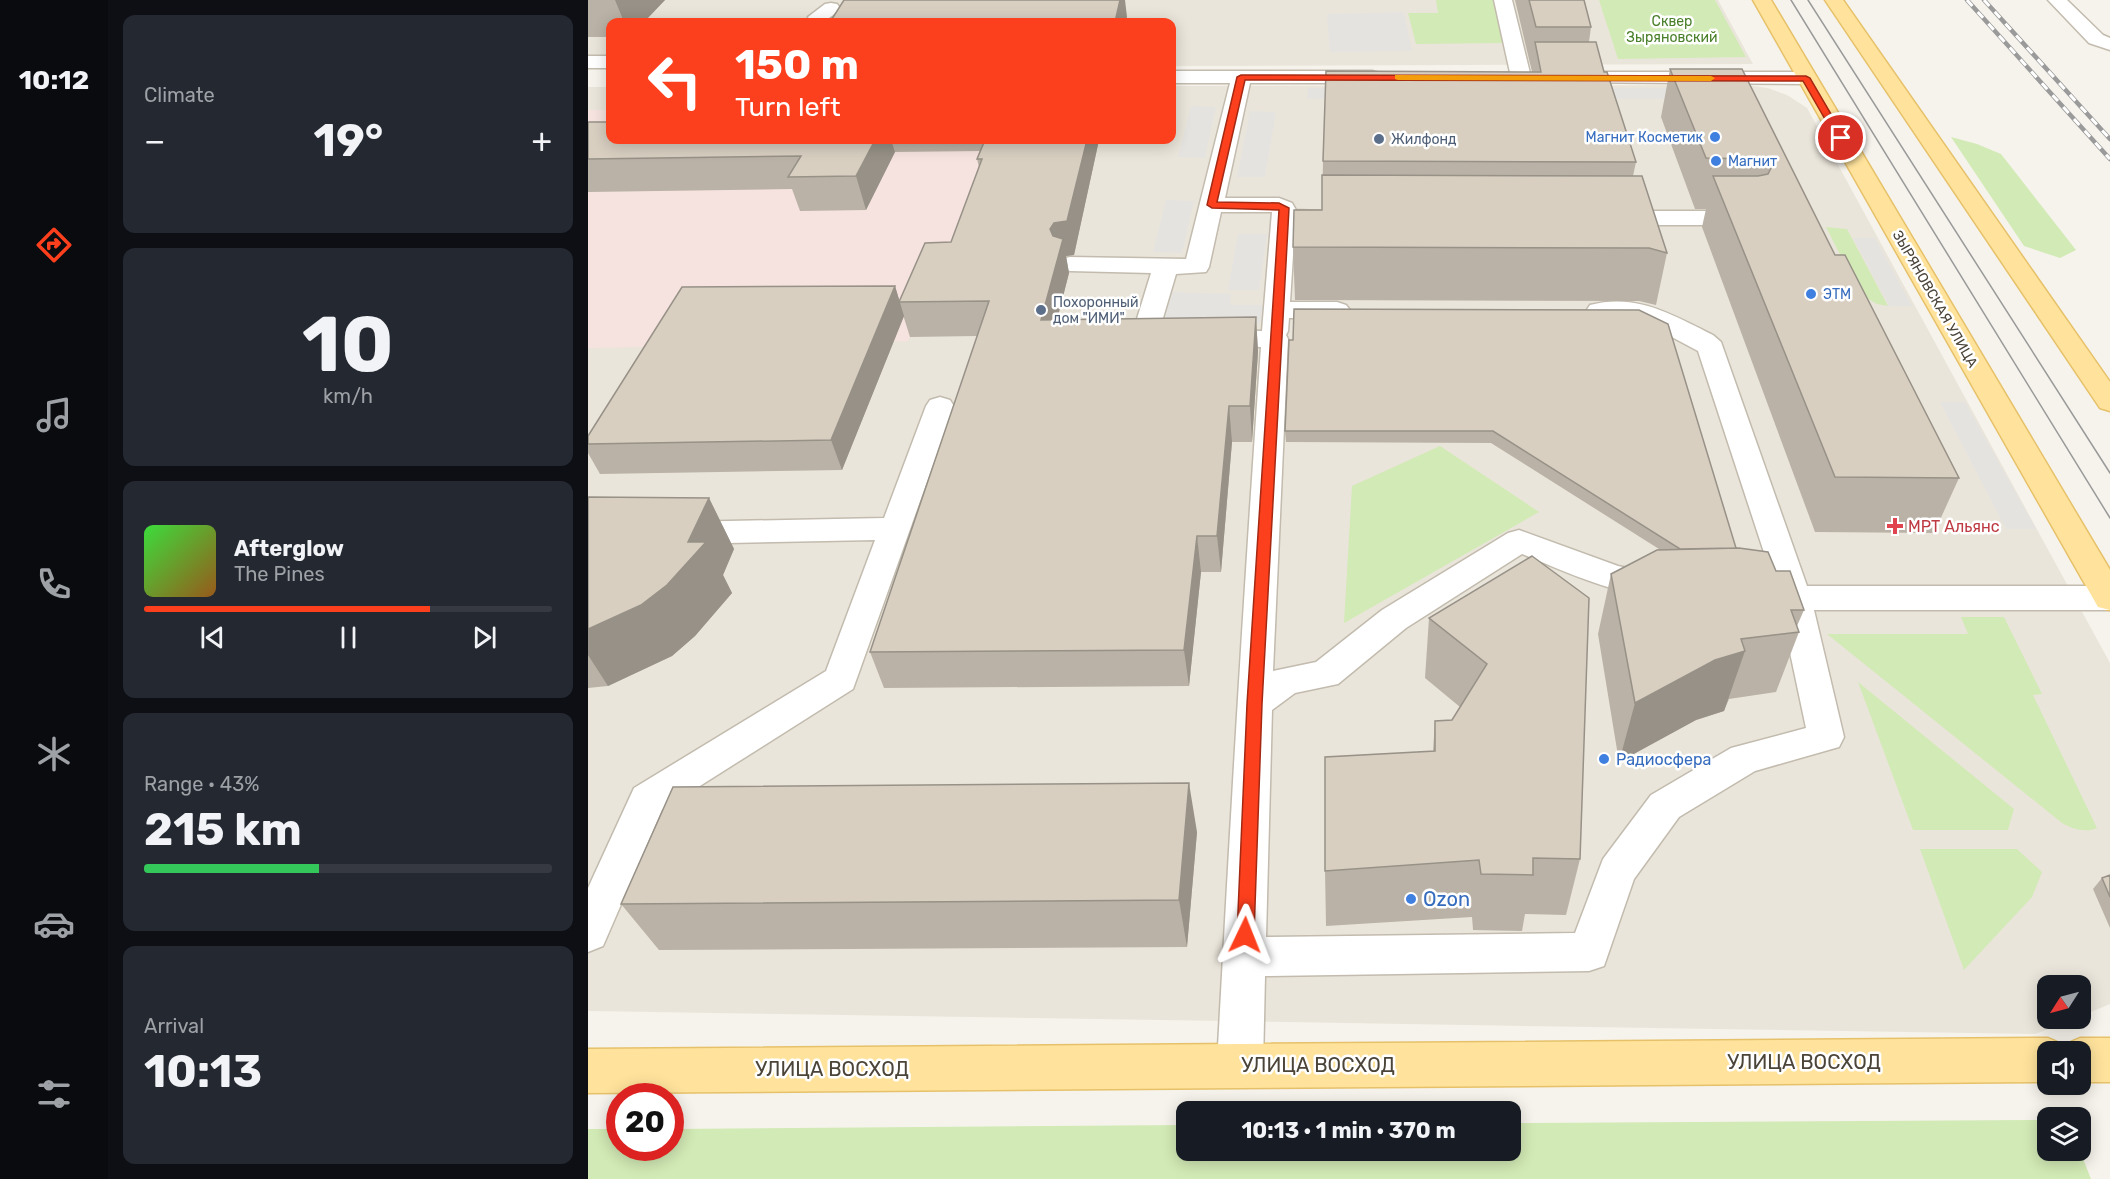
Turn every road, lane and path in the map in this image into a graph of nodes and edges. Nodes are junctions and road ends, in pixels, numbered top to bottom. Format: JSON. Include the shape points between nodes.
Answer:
{"nodes":[{"id":1,"x":1503,"y":0,"type":"edge"},
{"id":2,"x":1762,"y":0,"type":"edge"},
{"id":3,"x":1834,"y":0,"type":"edge"},
{"id":4,"x":2057,"y":0,"type":"edge"},
{"id":5,"x":2110,"y":44,"type":"edge"},
{"id":6,"x":588,"y":62,"type":"edge"},
{"id":7,"x":606,"y":62,"type":"edge"},
{"id":8,"x":1176,"y":77,"type":"edge"},
{"id":9,"x":1241,"y":77,"type":"junction"},
{"id":10,"x":1390,"y":77,"type":"edge"},
{"id":11,"x":1806,"y":78,"type":"junction"},
{"id":12,"x":588,"y":80,"type":"edge"},
{"id":13,"x":606,"y":80,"type":"edge"},
{"id":14,"x":1212,"y":205,"type":"junction"},
{"id":15,"x":1283,"y":217,"type":"junction"},
{"id":16,"x":1359,"y":218,"type":"edge"},
{"id":17,"x":1593,"y":218,"type":"edge"},
{"id":18,"x":1745,"y":218,"type":"edge"},
{"id":19,"x":1070,"y":264,"type":"dead end"},
{"id":20,"x":1166,"y":266,"type":"junction"},
{"id":21,"x":1357,"y":310,"type":"edge"},
{"id":22,"x":1569,"y":311,"type":"edge"},
{"id":23,"x":1275,"y":324,"type":"junction"},
{"id":24,"x":2110,"y":402,"type":"edge"},
{"id":25,"x":940,"y":406,"type":"dead end"},
{"id":26,"x":895,"y":529,"type":"junction"},
{"id":27,"x":647,"y":534,"type":"edge"},
{"id":28,"x":1679,"y":588,"type":"edge"},
{"id":29,"x":1745,"y":598,"type":"edge"},
{"id":30,"x":1795,"y":598,"type":"junction"},
{"id":31,"x":2110,"y":598,"type":"edge"},
{"id":32,"x":1254,"y":704,"type":"junction"},
{"id":33,"x":588,"y":933,"type":"edge"},
{"id":34,"x":1244,"y":957,"type":"junction"},
{"id":35,"x":2037,"y":1060,"type":"edge"},
{"id":36,"x":2091,"y":1060,"type":"edge"},
{"id":37,"x":2110,"y":1060,"type":"edge"},
{"id":38,"x":1240,"y":1065,"type":"junction"},
{"id":39,"x":588,"y":1071,"type":"edge"}],
"edges":[{"from":1,"to":11,"type":"street","via":[[1511,77]]},
{"from":2,"to":11,"type":"main road","name":"ЗЫРЯНОВСКАЯ УЛИЦА"},
{"from":3,"to":24,"type":"main road"},
{"from":4,"to":5,"type":"street","via":[[2096,39]]},
{"from":6,"to":7,"type":"street"},
{"from":8,"to":9,"type":"street"},
{"from":9,"to":10,"type":"street"},
{"from":9,"to":14,"type":"street"},
{"from":11,"to":31,"type":"main road","name":"ЗЫРЯНОВСКАЯ УЛИЦА"},
{"from":12,"to":13,"type":"street"},
{"from":14,"to":15,"type":"street","via":[[1279,206],[1284,208]]},
{"from":14,"to":20,"type":"street","via":[[1197,267]]},
{"from":15,"to":16,"type":"street"},
{"from":15,"to":23,"type":"street"},
{"from":17,"to":18,"type":"street"},
{"from":19,"to":20,"type":"street"},
{"from":20,"to":23,"type":"street","via":[[1145,334]]},
{"from":21,"to":23,"type":"street"},
{"from":22,"to":30,"type":"street","via":[[1645,312],[1711,348]]},
{"from":23,"to":32,"type":"street"},
{"from":25,"to":26,"type":"street"},
{"from":26,"to":27,"type":"street"},
{"from":26,"to":33,"type":"street","via":[[841,679],[648,799]]},
{"from":28,"to":32,"type":"street","via":[[1613,577],[1519,541],[1394,619],[1326,674],[1286,681]]},
{"from":29,"to":30,"type":"street"},
{"from":30,"to":31,"type":"street"},
{"from":30,"to":34,"type":"street","via":[[1826,737],[1744,759],[1665,806],[1617,871],[1588,952]]},
{"from":32,"to":34,"type":"street"},
{"from":34,"to":38,"type":"street"},
{"from":35,"to":38,"type":"main road","name":"УЛИЦА ВОСХОД"},
{"from":36,"to":37,"type":"main road"},
{"from":38,"to":39,"type":"main road","name":"УЛИЦА ВОСХОД"}]}
